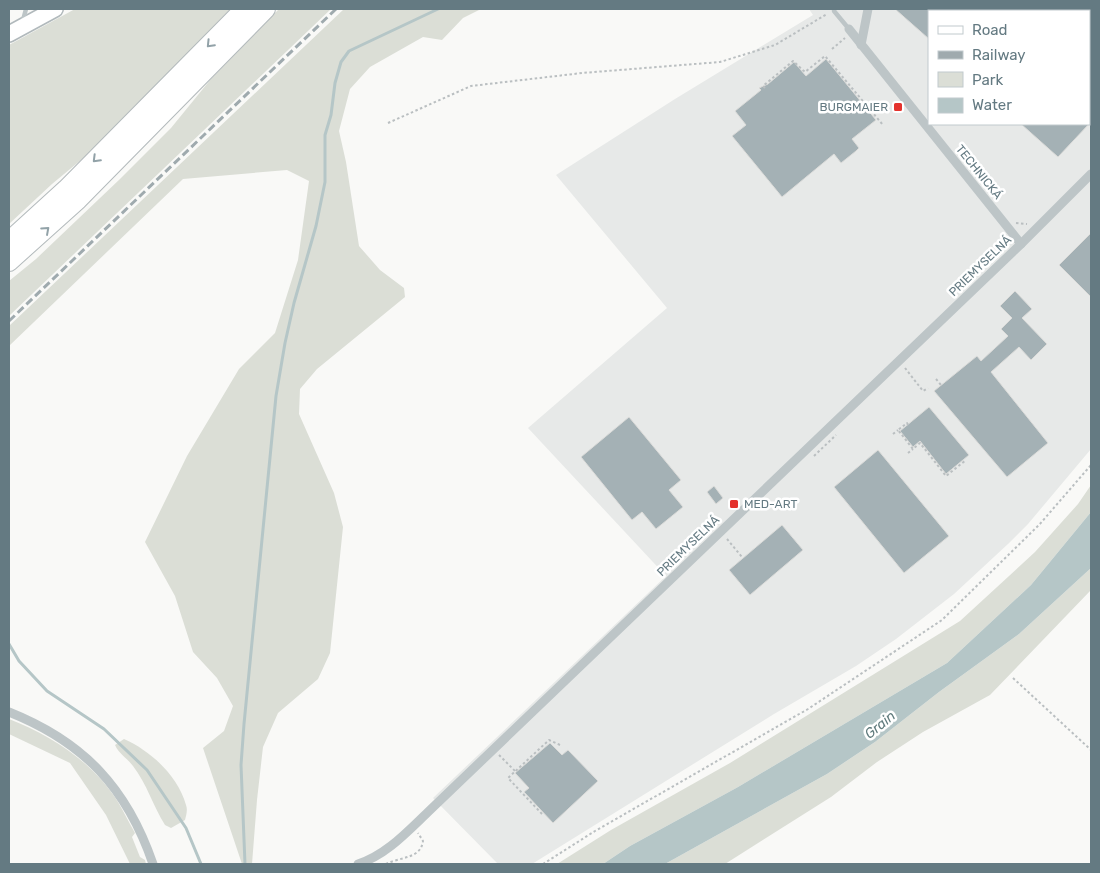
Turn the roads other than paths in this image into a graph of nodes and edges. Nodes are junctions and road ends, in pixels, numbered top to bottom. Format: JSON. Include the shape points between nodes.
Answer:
{"nodes":[{"id":1,"x":26,"y":9,"type":"edge"},
{"id":2,"x":55,"y":9,"type":"edge"},
{"id":3,"x":244,"y":9,"type":"edge"},
{"id":4,"x":266,"y":9,"type":"edge"},
{"id":5,"x":868,"y":9,"type":"edge"},
{"id":6,"x":834,"y":10,"type":"road end"},
{"id":7,"x":15,"y":31,"type":"edge"},
{"id":8,"x":847,"y":33,"type":"joint"},
{"id":9,"x":861,"y":45,"type":"junction"},
{"id":10,"x":1091,"y":174,"type":"edge"},
{"id":11,"x":9,"y":241,"type":"edge"},
{"id":12,"x":1021,"y":244,"type":"junction"},
{"id":13,"x":9,"y":262,"type":"edge"},
{"id":14,"x":9,"y":712,"type":"edge"},
{"id":15,"x":153,"y":864,"type":"edge"},
{"id":16,"x":358,"y":864,"type":"edge"}],
"edges":[{"from":1,"to":7,"type":"lane"},
{"from":2,"to":7,"type":"main road"},
{"from":3,"to":11,"type":"highway","one_way":true,"via":[[73,183]]},
{"from":13,"to":4,"type":"highway","one_way":true,"via":[[84,194]]},
{"from":5,"to":9,"type":"street"},
{"from":6,"to":8,"type":"lane"},
{"from":8,"to":9,"type":"street","name":"TECHNICKÁ"},
{"from":9,"to":12,"type":"street","name":"TECHNICKÁ"},
{"from":10,"to":12,"type":"street","name":"PRIEMYSELNÁ"},
{"from":12,"to":16,"type":"street","name":"PRIEMYSELNÁ","via":[[412,827],[376,856]]},
{"from":14,"to":15,"type":"street","via":[[55,734],[102,772],[131,812]]}]}
